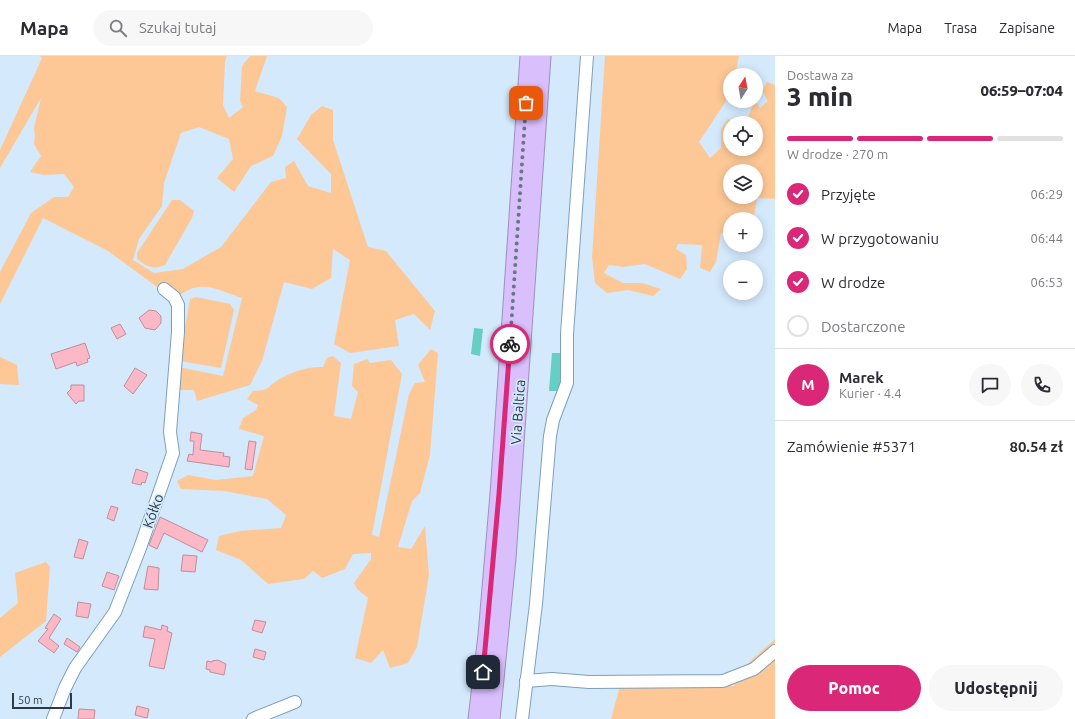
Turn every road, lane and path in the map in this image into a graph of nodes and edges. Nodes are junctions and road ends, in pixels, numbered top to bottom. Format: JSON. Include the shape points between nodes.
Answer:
{"nodes":[{"id":1,"x":529,"y":56,"type":"edge"},
{"id":2,"x":542,"y":56,"type":"edge"},
{"id":3,"x":587,"y":56,"type":"edge"},
{"id":4,"x":164,"y":289,"type":"dead end"},
{"id":5,"x":775,"y":652,"type":"edge"},
{"id":6,"x":526,"y":681,"type":"junction"},
{"id":7,"x":295,"y":702,"type":"dead end"},
{"id":8,"x":53,"y":719,"type":"edge"},
{"id":9,"x":253,"y":719,"type":"edge"},
{"id":10,"x":477,"y":719,"type":"edge"},
{"id":11,"x":491,"y":719,"type":"edge"},
{"id":12,"x":522,"y":719,"type":"edge"}],
"edges":[{"from":1,"to":10,"type":"highway","name":"Via Baltica","via":[[499,494]]},
{"from":2,"to":11,"type":"highway","name":"Via Baltica","via":[[510,531]]},
{"from":3,"to":6,"type":"street","via":[[567,334],[567,383],[553,420],[550,436],[536,604]]},
{"from":4,"to":8,"type":"street","name":"Kółko","via":[[174,296],[178,305],[170,432],[173,453],[115,612],[75,668]]},
{"from":5,"to":6,"type":"street","via":[[754,669],[722,681]]},
{"from":6,"to":12,"type":"street"},
{"from":7,"to":9,"type":"street"}]}
